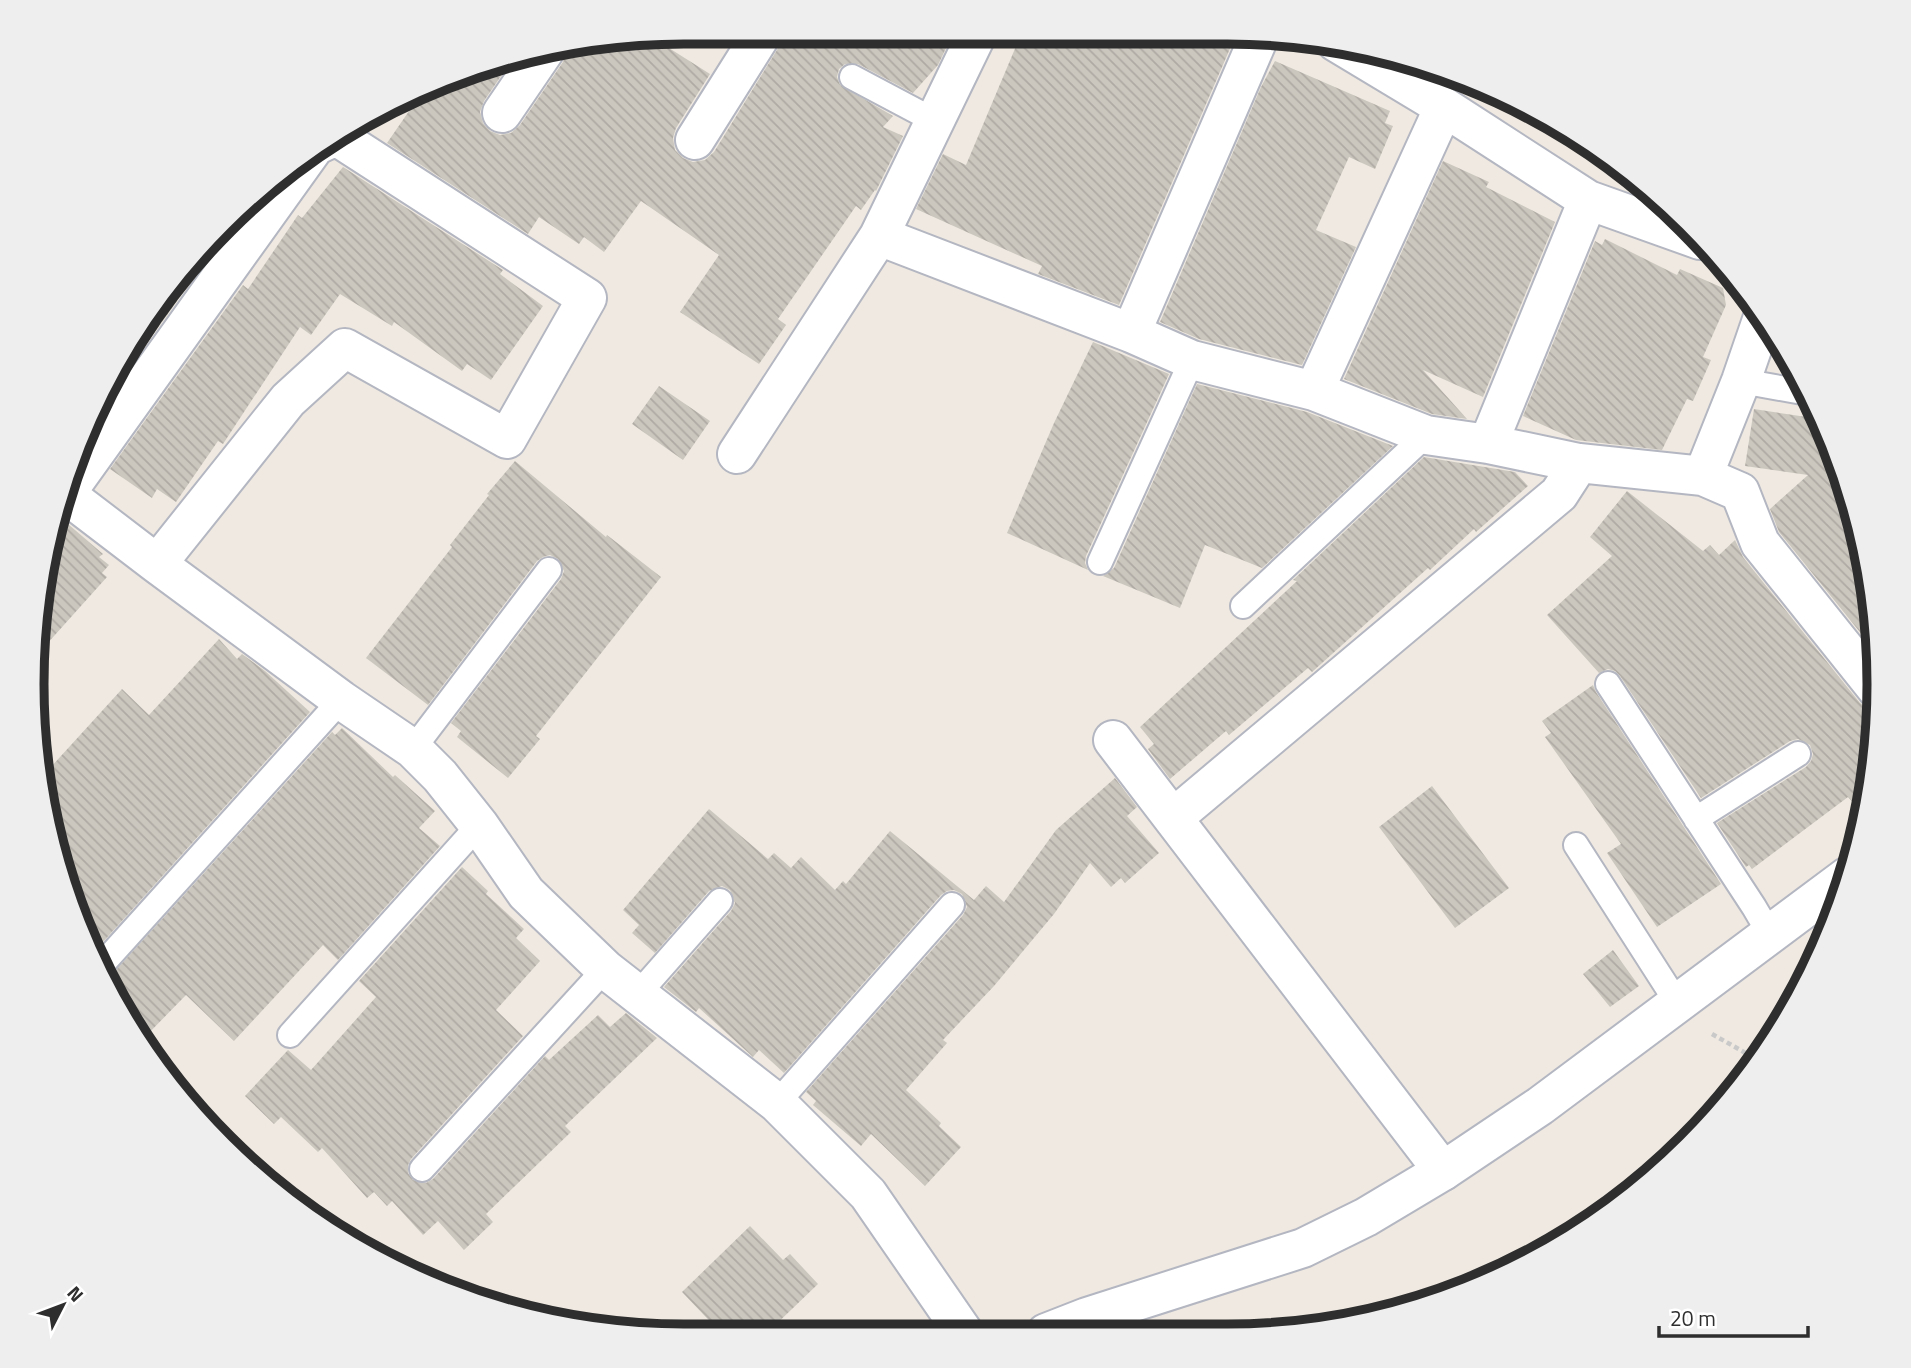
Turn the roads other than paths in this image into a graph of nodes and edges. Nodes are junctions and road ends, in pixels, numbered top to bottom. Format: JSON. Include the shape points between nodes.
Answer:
{"nodes":[{"id":1,"x":756,"y":44,"type":"edge"},
{"id":2,"x":972,"y":44,"type":"edge"},
{"id":3,"x":1256,"y":45,"type":"edge"},
{"id":4,"x":1364,"y":59,"type":"edge"},
{"id":5,"x":537,"y":61,"type":"edge"},
{"id":6,"x":852,"y":77,"type":"dead end"},
{"id":7,"x":1444,"y":107,"type":"junction"},
{"id":8,"x":502,"y":113,"type":"dead end"},
{"id":9,"x":935,"y":121,"type":"junction"},
{"id":10,"x":695,"y":140,"type":"dead end"},
{"id":11,"x":345,"y":142,"type":"edge"},
{"id":12,"x":294,"y":176,"type":"edge"},
{"id":13,"x":1588,"y":200,"type":"junction"},
{"id":14,"x":1682,"y":234,"type":"edge"},
{"id":15,"x":879,"y":236,"type":"junction"},
{"id":16,"x":1759,"y":328,"type":"edge"},
{"id":17,"x":1131,"y":333,"type":"junction"},
{"id":18,"x":1192,"y":360,"type":"junction"},
{"id":19,"x":1741,"y":381,"type":"junction"},
{"id":20,"x":1314,"y":391,"type":"junction"},
{"id":21,"x":1795,"y":391,"type":"edge"},
{"id":22,"x":1426,"y":435,"type":"junction"},
{"id":23,"x":1488,"y":444,"type":"junction"},
{"id":24,"x":737,"y":454,"type":"dead end"},
{"id":25,"x":1579,"y":463,"type":"junction"},
{"id":26,"x":79,"y":475,"type":"edge"},
{"id":27,"x":1703,"y":476,"type":"junction"},
{"id":28,"x":72,"y":499,"type":"edge"},
{"id":29,"x":1100,"y":562,"type":"dead end"},
{"id":30,"x":157,"y":565,"type":"junction"},
{"id":31,"x":549,"y":570,"type":"dead end"},
{"id":32,"x":1243,"y":606,"type":"dead end"},
{"id":33,"x":1867,"y":676,"type":"edge"},
{"id":34,"x":1608,"y":684,"type":"dead end"},
{"id":35,"x":341,"y":700,"type":"junction"},
{"id":36,"x":1113,"y":740,"type":"dead end"},
{"id":37,"x":413,"y":749,"type":"junction"},
{"id":38,"x":1798,"y":754,"type":"dead end"},
{"id":39,"x":1173,"y":818,"type":"junction"},
{"id":40,"x":1696,"y":819,"type":"junction"},
{"id":41,"x":478,"y":825,"type":"junction"},
{"id":42,"x":1576,"y":845,"type":"dead end"},
{"id":43,"x":1834,"y":888,"type":"edge"},
{"id":44,"x":720,"y":901,"type":"dead end"},
{"id":45,"x":952,"y":905,"type":"dead end"},
{"id":46,"x":1771,"y":936,"type":"junction"},
{"id":47,"x":106,"y":960,"type":"edge"},
{"id":48,"x":605,"y":969,"type":"junction"},
{"id":49,"x":638,"y":994,"type":"junction"},
{"id":50,"x":1678,"y":1004,"type":"junction"},
{"id":51,"x":290,"y":1035,"type":"dead end"},
{"id":52,"x":777,"y":1104,"type":"junction"},
{"id":53,"x":422,"y":1169,"type":"dead end"},
{"id":54,"x":1443,"y":1171,"type":"junction"},
{"id":55,"x":958,"y":1324,"type":"edge"},
{"id":56,"x":1069,"y":1324,"type":"edge"}],
"edges":[{"from":1,"to":10,"type":"street"},
{"from":2,"to":9,"type":"street"},
{"from":3,"to":17,"type":"street"},
{"from":4,"to":7,"type":"street"},
{"from":5,"to":8,"type":"street"},
{"from":6,"to":9,"type":"lane"},
{"from":7,"to":13,"type":"street"},
{"from":7,"to":20,"type":"street"},
{"from":9,"to":15,"type":"street"},
{"from":11,"to":30,"type":"street","via":[[587,298],[507,439],[345,348],[288,400]]},
{"from":12,"to":26,"type":"street"},
{"from":13,"to":14,"type":"street"},
{"from":13,"to":23,"type":"street"},
{"from":15,"to":17,"type":"street"},
{"from":15,"to":24,"type":"street"},
{"from":16,"to":19,"type":"street"},
{"from":17,"to":18,"type":"street"},
{"from":18,"to":20,"type":"street"},
{"from":18,"to":29,"type":"lane"},
{"from":19,"to":21,"type":"lane"},
{"from":19,"to":27,"type":"street"},
{"from":20,"to":22,"type":"street"},
{"from":22,"to":23,"type":"street"},
{"from":22,"to":32,"type":"lane"},
{"from":23,"to":25,"type":"street"},
{"from":25,"to":27,"type":"street"},
{"from":25,"to":39,"type":"street","via":[[1559,494]]},
{"from":27,"to":33,"type":"street","via":[[1740,492],[1760,543]]},
{"from":28,"to":30,"type":"street"},
{"from":30,"to":35,"type":"street"},
{"from":31,"to":37,"type":"lane"},
{"from":34,"to":40,"type":"lane"},
{"from":35,"to":37,"type":"street"},
{"from":35,"to":47,"type":"lane"},
{"from":36,"to":39,"type":"street"},
{"from":37,"to":41,"type":"street"},
{"from":38,"to":40,"type":"lane"},
{"from":39,"to":54,"type":"street"},
{"from":40,"to":46,"type":"lane"},
{"from":41,"to":48,"type":"street","via":[[526,892]]},
{"from":41,"to":51,"type":"lane"},
{"from":42,"to":50,"type":"lane"},
{"from":43,"to":46,"type":"street"},
{"from":44,"to":49,"type":"lane"},
{"from":45,"to":52,"type":"lane"},
{"from":46,"to":50,"type":"street"},
{"from":48,"to":49,"type":"street"},
{"from":48,"to":53,"type":"lane"},
{"from":49,"to":52,"type":"street"},
{"from":50,"to":54,"type":"street"},
{"from":52,"to":55,"type":"street","via":[[869,1194]]},
{"from":54,"to":56,"type":"street","via":[[1303,1248]]}]}
